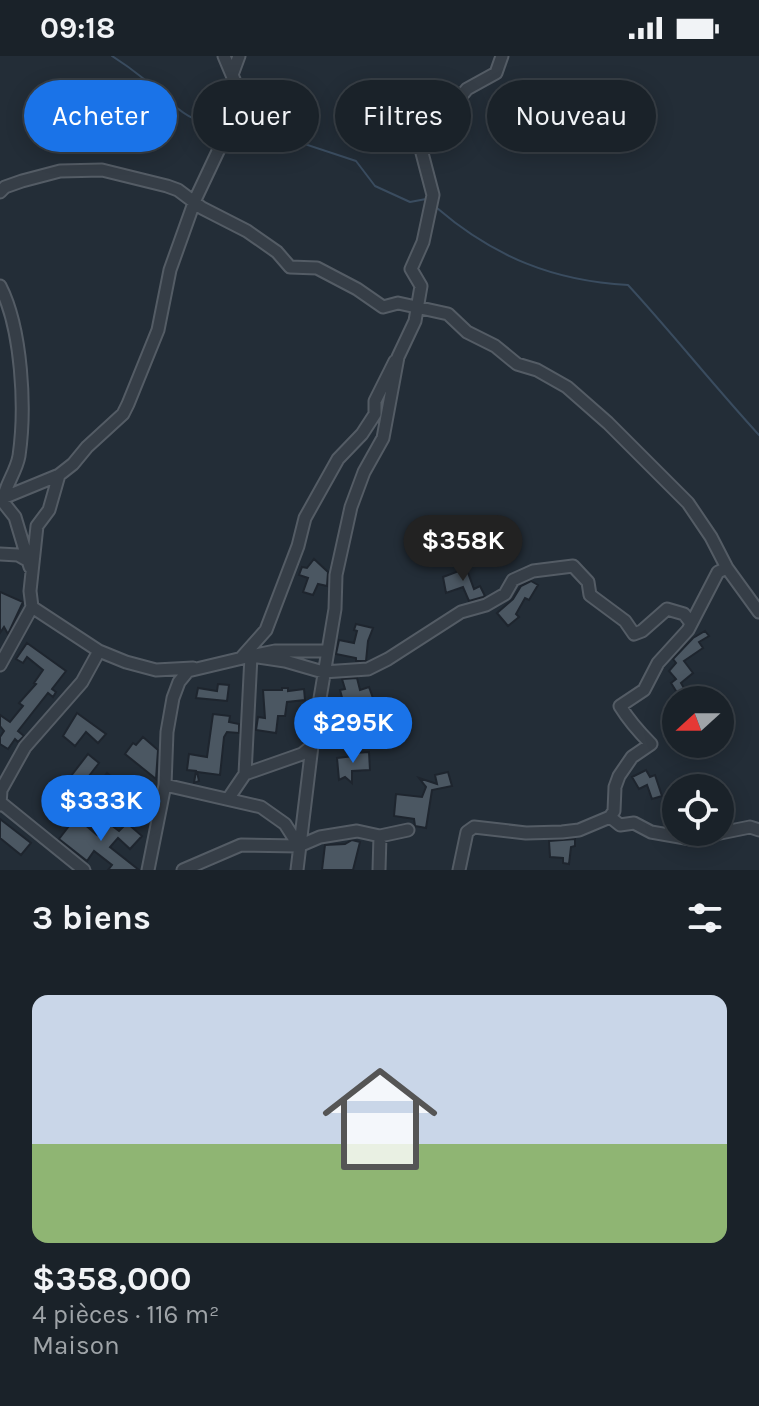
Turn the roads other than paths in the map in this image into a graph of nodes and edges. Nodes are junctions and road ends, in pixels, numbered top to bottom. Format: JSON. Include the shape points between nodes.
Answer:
{"nodes":[{"id":1,"x":224,"y":56,"type":"edge"},
{"id":2,"x":239,"y":56,"type":"edge"},
{"id":3,"x":502,"y":56,"type":"edge"},
{"id":4,"x":232,"y":75,"type":"junction"},
{"id":5,"x":0,"y":192,"type":"edge"},
{"id":6,"x":195,"y":200,"type":"junction"},
{"id":7,"x":0,"y":286,"type":"edge"},
{"id":8,"x":417,"y":306,"type":"junction"},
{"id":9,"x":398,"y":357,"type":"junction"},
{"id":10,"x":59,"y":475,"type":"junction"},
{"id":11,"x":3,"y":498,"type":"junction"},
{"id":12,"x":0,"y":554,"type":"edge"},
{"id":13,"x":25,"y":559,"type":"junction"},
{"id":14,"x":727,"y":568,"type":"junction"},
{"id":15,"x":32,"y":570,"type":"junction"},
{"id":16,"x":32,"y":607,"type":"junction"},
{"id":17,"x":759,"y":612,"type":"edge"},
{"id":18,"x":691,"y":623,"type":"junction"},
{"id":19,"x":99,"y":651,"type":"junction"},
{"id":20,"x":327,"y":651,"type":"junction"},
{"id":21,"x":245,"y":658,"type":"junction"},
{"id":22,"x":0,"y":665,"type":"edge"},
{"id":23,"x":194,"y":668,"type":"junction"},
{"id":24,"x":323,"y":672,"type":"junction"},
{"id":25,"x":312,"y":746,"type":"junction"},
{"id":26,"x":245,"y":774,"type":"junction"},
{"id":27,"x":165,"y":785,"type":"junction"},
{"id":28,"x":228,"y":799,"type":"junction"},
{"id":29,"x":1,"y":803,"type":"edge"},
{"id":30,"x":610,"y":817,"type":"junction"},
{"id":31,"x":408,"y":830,"type":"dead end"},
{"id":32,"x":759,"y":830,"type":"edge"},
{"id":33,"x":380,"y":836,"type":"junction"},
{"id":34,"x":299,"y":846,"type":"junction"},
{"id":35,"x":84,"y":870,"type":"edge"},
{"id":36,"x":148,"y":870,"type":"edge"},
{"id":37,"x":183,"y":870,"type":"edge"},
{"id":38,"x":297,"y":870,"type":"edge"},
{"id":39,"x":379,"y":870,"type":"edge"},
{"id":40,"x":459,"y":870,"type":"edge"}],
"edges":[{"from":1,"to":4,"type":"street"},
{"from":2,"to":4,"type":"street"},
{"from":3,"to":8,"type":"street","via":[[496,73],[467,89],[444,116],[422,153],[433,195],[411,269],[421,286]]},
{"from":4,"to":6,"type":"street","via":[[236,96],[229,128]]},
{"from":5,"to":6,"type":"street","via":[[52,172],[102,170],[167,186]]},
{"from":6,"to":8,"type":"street","via":[[277,252],[290,267],[317,268],[383,307]]},
{"from":6,"to":10,"type":"street","via":[[170,270],[158,330],[123,414]]},
{"from":7,"to":11,"type":"street","via":[[16,340],[23,408],[17,464]]},
{"from":8,"to":9,"type":"street"},
{"from":8,"to":14,"type":"street","via":[[448,314],[517,364],[567,387],[688,503]]},
{"from":9,"to":20,"type":"street","via":[[383,438],[351,507]]},
{"from":9,"to":21,"type":"street","via":[[375,401],[375,414],[338,459],[305,518],[266,630]]},
{"from":10,"to":11,"type":"street"},
{"from":10,"to":15,"type":"street","via":[[49,510],[37,526]]},
{"from":11,"to":13,"type":"street","via":[[15,517]]},
{"from":12,"to":13,"type":"street"},
{"from":13,"to":15,"type":"street"},
{"from":14,"to":17,"type":"street"},
{"from":14,"to":18,"type":"street","via":[[718,572]]},
{"from":15,"to":16,"type":"street"},
{"from":16,"to":19,"type":"street"},
{"from":16,"to":22,"type":"street"},
{"from":18,"to":24,"type":"street","via":[[684,614],[667,609],[634,634],[590,595],[588,582],[573,566],[533,571],[513,580],[505,594],[461,612],[368,669]]},
{"from":18,"to":30,"type":"street","via":[[658,663],[644,690],[620,706],[651,744],[632,757],[619,776]]},
{"from":19,"to":23,"type":"street","via":[[156,670]]},
{"from":19,"to":29,"type":"street","via":[[82,682],[14,764],[1,790]]},
{"from":20,"to":21,"type":"street","via":[[275,651]]},
{"from":20,"to":24,"type":"street"},
{"from":21,"to":23,"type":"street"},
{"from":21,"to":24,"type":"street","via":[[285,661]]},
{"from":21,"to":26,"type":"street"},
{"from":23,"to":27,"type":"street","via":[[179,682],[173,698]]},
{"from":24,"to":25,"type":"street"},
{"from":25,"to":26,"type":"street"},
{"from":25,"to":34,"type":"street"},
{"from":26,"to":28,"type":"street"},
{"from":27,"to":28,"type":"street"},
{"from":27,"to":36,"type":"street"},
{"from":28,"to":34,"type":"street","via":[[261,807],[285,824]]},
{"from":29,"to":35,"type":"street"},
{"from":30,"to":32,"type":"street","via":[[620,825],[634,823],[651,832],[691,839],[750,827]]},
{"from":30,"to":40,"type":"street","via":[[562,832],[474,827],[467,832]]},
{"from":31,"to":33,"type":"street"},
{"from":33,"to":34,"type":"street","via":[[357,831]]},
{"from":33,"to":39,"type":"street"},
{"from":34,"to":37,"type":"street","via":[[241,845]]},
{"from":34,"to":38,"type":"street"}]}
